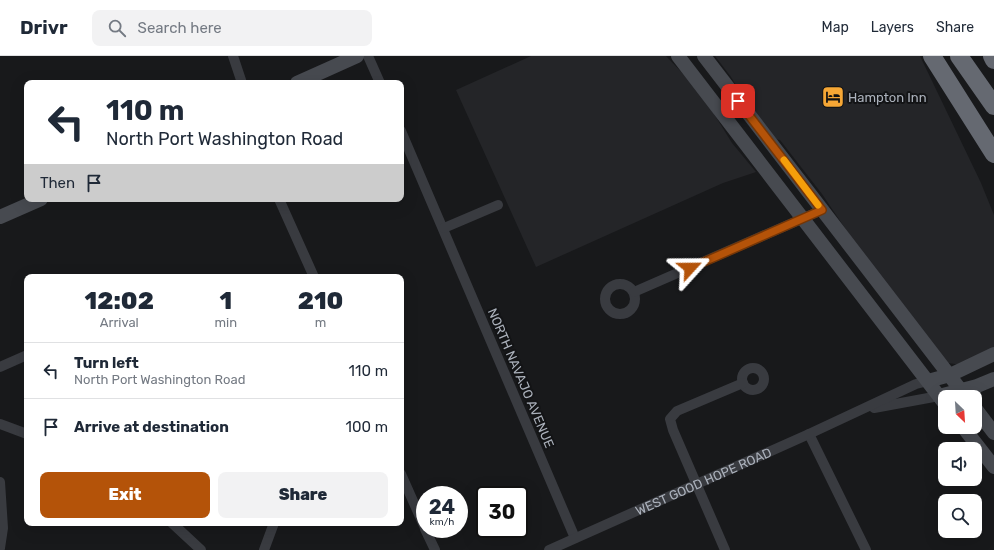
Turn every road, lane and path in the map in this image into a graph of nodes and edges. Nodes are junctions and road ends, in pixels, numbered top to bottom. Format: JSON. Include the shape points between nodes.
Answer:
{"nodes":[{"id":1,"x":233,"y":56,"type":"edge"},
{"id":2,"x":357,"y":56,"type":"edge"},
{"id":3,"x":368,"y":56,"type":"edge"},
{"id":4,"x":678,"y":56,"type":"edge"},
{"id":5,"x":704,"y":56,"type":"edge"},
{"id":6,"x":932,"y":56,"type":"edge"},
{"id":7,"x":959,"y":56,"type":"edge"},
{"id":8,"x":992,"y":56,"type":"edge"},
{"id":9,"x":994,"y":60,"type":"edge"},
{"id":10,"x":241,"y":80,"type":"edge"},
{"id":11,"x":304,"y":80,"type":"edge"},
{"id":12,"x":379,"y":80,"type":"edge"},
{"id":13,"x":994,"y":106,"type":"edge"},
{"id":14,"x":404,"y":138,"type":"edge"},
{"id":15,"x":778,"y":152,"type":"junction"},
{"id":16,"x":994,"y":154,"type":"edge"},
{"id":17,"x":760,"y":163,"type":"junction"},
{"id":18,"x":35,"y":202,"type":"edge"},
{"id":19,"x":280,"y":202,"type":"edge"},
{"id":20,"x":498,"y":205,"type":"dead end"},
{"id":21,"x":822,"y":210,"type":"junction"},
{"id":22,"x":0,"y":218,"type":"edge"},
{"id":23,"x":802,"y":218,"type":"junction"},
{"id":24,"x":444,"y":228,"type":"junction"},
{"id":25,"x":313,"y":274,"type":"edge"},
{"id":26,"x":634,"y":292,"type":"dead end"},
{"id":27,"x":994,"y":354,"type":"edge"},
{"id":28,"x":24,"y":356,"type":"edge"},
{"id":29,"x":0,"y":367,"type":"edge"},
{"id":30,"x":950,"y":375,"type":"junction"},
{"id":31,"x":994,"y":379,"type":"edge"},
{"id":32,"x":928,"y":381,"type":"junction"},
{"id":33,"x":743,"y":383,"type":"dead end"},
{"id":34,"x":961,"y":390,"type":"edge"},
{"id":35,"x":970,"y":390,"type":"edge"},
{"id":36,"x":938,"y":395,"type":"edge"},
{"id":37,"x":938,"y":401,"type":"edge"},
{"id":38,"x":858,"y":412,"type":"junction"},
{"id":39,"x":982,"y":417,"type":"edge"},
{"id":40,"x":0,"y":424,"type":"edge"},
{"id":41,"x":24,"y":433,"type":"edge"},
{"id":42,"x":994,"y":433,"type":"edge"},
{"id":43,"x":809,"y":434,"type":"junction"},
{"id":44,"x":971,"y":434,"type":"edge"},
{"id":45,"x":989,"y":451,"type":"edge"},
{"id":46,"x":994,"y":468,"type":"edge"},
{"id":47,"x":404,"y":481,"type":"edge"},
{"id":48,"x":0,"y":482,"type":"edge"},
{"id":49,"x":696,"y":485,"type":"junction"},
{"id":50,"x":416,"y":508,"type":"edge"},
{"id":51,"x":175,"y":526,"type":"edge"},
{"id":52,"x":273,"y":526,"type":"edge"},
{"id":53,"x":430,"y":538,"type":"edge"},
{"id":54,"x":575,"y":538,"type":"junction"},
{"id":55,"x":0,"y":548,"type":"edge"},
{"id":56,"x":201,"y":550,"type":"edge"},
{"id":57,"x":264,"y":550,"type":"edge"},
{"id":58,"x":435,"y":550,"type":"edge"},
{"id":59,"x":549,"y":550,"type":"edge"},
{"id":60,"x":725,"y":550,"type":"edge"},
{"id":61,"x":866,"y":550,"type":"edge"}],
"edges":[{"from":1,"to":10,"type":"street"},
{"from":2,"to":11,"type":"main road"},
{"from":3,"to":12,"type":"street"},
{"from":4,"to":17,"type":"main road"},
{"from":5,"to":15,"type":"main road"},
{"from":6,"to":16,"type":"highway"},
{"from":7,"to":13,"type":"highway"},
{"from":8,"to":9,"type":"highway"},
{"from":14,"to":24,"type":"street","name":"NORTH NAVAJO AVENUE"},
{"from":15,"to":17,"type":"main road"},
{"from":15,"to":21,"type":"main road"},
{"from":17,"to":23,"type":"main road"},
{"from":18,"to":22,"type":"main road"},
{"from":19,"to":25,"type":"street"},
{"from":20,"to":24,"type":"street"},
{"from":21,"to":23,"type":"street"},
{"from":21,"to":30,"type":"main road"},
{"from":23,"to":26,"type":"street"},
{"from":23,"to":32,"type":"main road"},
{"from":24,"to":54,"type":"street","name":"NORTH NAVAJO AVENUE"},
{"from":27,"to":30,"type":"main road","name":"WEST GOOD HOPE ROAD"},
{"from":28,"to":29,"type":"street"},
{"from":30,"to":32,"type":"main road","name":"WEST GOOD HOPE ROAD"},
{"from":30,"to":34,"type":"main road"},
{"from":31,"to":35,"type":"main road","name":"WEST GOOD HOPE ROAD"},
{"from":32,"to":36,"type":"main road"},
{"from":32,"to":38,"type":"street","name":"WEST GOOD HOPE ROAD","via":[[916,384]]},
{"from":33,"to":49,"type":"street","via":[[677,411],[670,419]]},
{"from":37,"to":38,"type":"street","name":"WEST GOOD HOPE ROAD"},
{"from":38,"to":43,"type":"street","name":"WEST GOOD HOPE ROAD"},
{"from":39,"to":42,"type":"main road"},
{"from":40,"to":41,"type":"street"},
{"from":43,"to":49,"type":"street","name":"WEST GOOD HOPE ROAD"},
{"from":43,"to":61,"type":"street"},
{"from":44,"to":45,"type":"main road"},
{"from":45,"to":46,"type":"main road"},
{"from":47,"to":50,"type":"street"},
{"from":48,"to":55,"type":"street","via":[[3,528]]},
{"from":49,"to":54,"type":"street","name":"WEST GOOD HOPE ROAD"},
{"from":49,"to":60,"type":"street"},
{"from":51,"to":56,"type":"street"},
{"from":52,"to":57,"type":"street"},
{"from":53,"to":58,"type":"street"},
{"from":54,"to":59,"type":"street","name":"WEST GOOD HOPE ROAD"}]}
